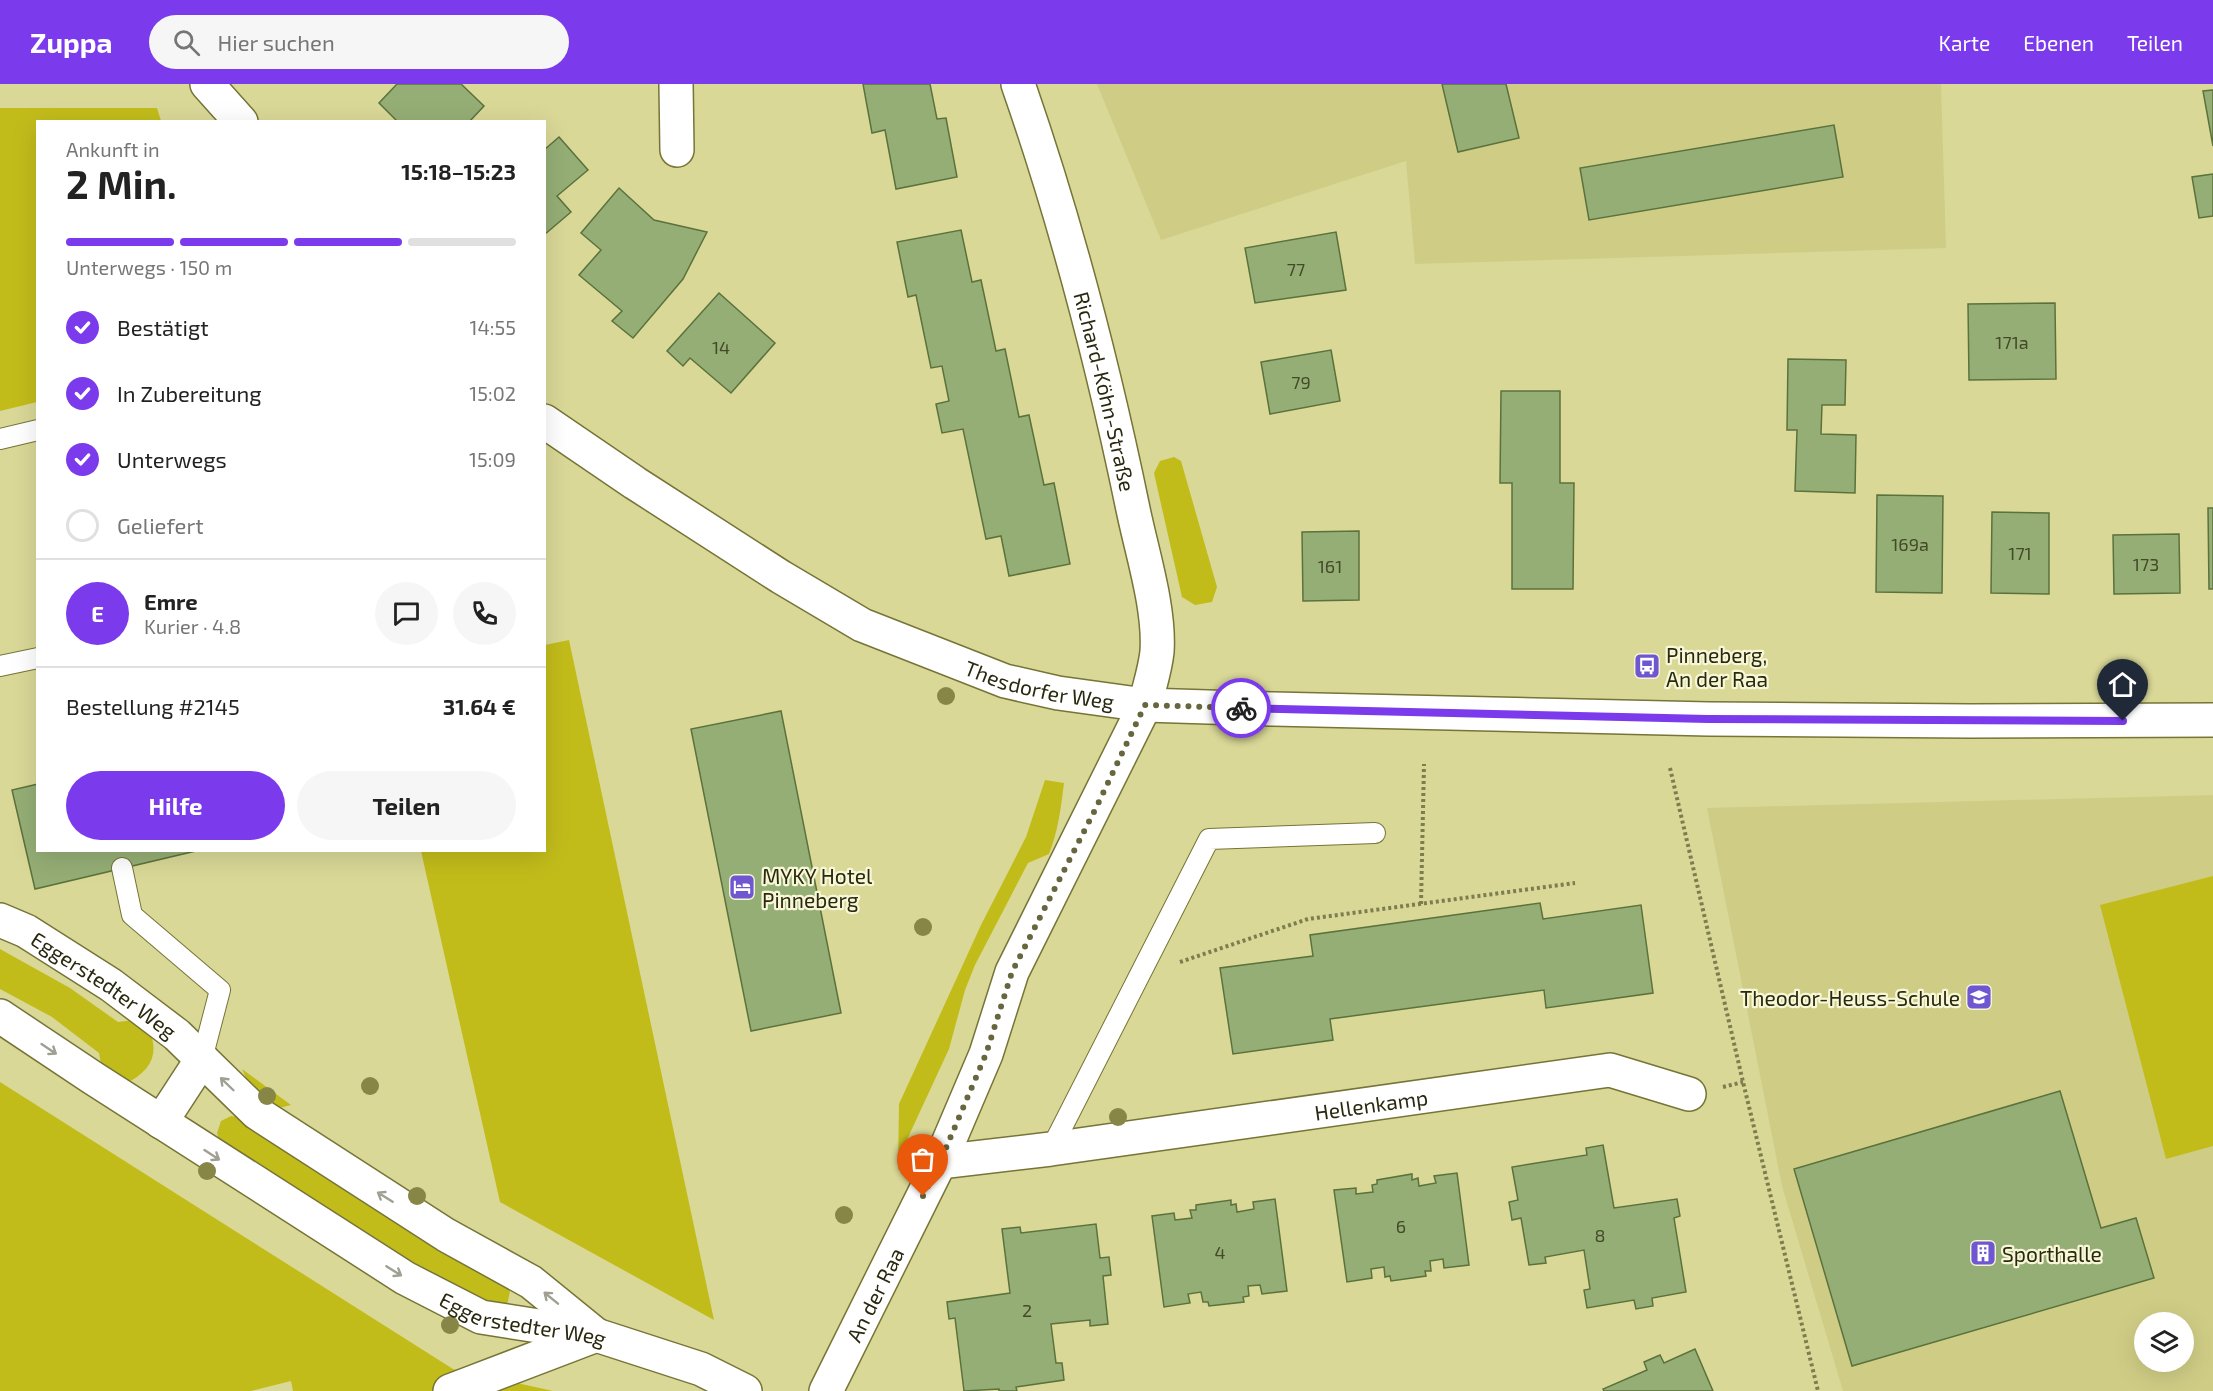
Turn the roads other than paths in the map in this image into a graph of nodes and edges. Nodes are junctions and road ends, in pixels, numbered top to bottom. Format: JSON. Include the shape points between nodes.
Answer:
{"nodes":[{"id":1,"x":207,"y":84,"type":"edge"},
{"id":2,"x":675,"y":84,"type":"edge"},
{"id":3,"x":1018,"y":84,"type":"edge"},
{"id":4,"x":239,"y":120,"type":"edge"},
{"id":5,"x":677,"y":150,"type":"dead end"},
{"id":6,"x":546,"y":422,"type":"edge"},
{"id":7,"x":36,"y":430,"type":"edge"},
{"id":8,"x":0,"y":439,"type":"edge"},
{"id":9,"x":36,"y":658,"type":"edge"},
{"id":10,"x":0,"y":666,"type":"edge"},
{"id":11,"x":1145,"y":705,"type":"junction"},
{"id":12,"x":2213,"y":720,"type":"edge"},
{"id":13,"x":1375,"y":833,"type":"dead end"},
{"id":14,"x":122,"y":868,"type":"dead end"},
{"id":15,"x":0,"y":920,"type":"edge"},
{"id":16,"x":0,"y":1016,"type":"edge"},
{"id":17,"x":202,"y":1059,"type":"junction"},
{"id":18,"x":1689,"y":1094,"type":"dead end"},
{"id":19,"x":161,"y":1122,"type":"junction"},
{"id":20,"x":1051,"y":1149,"type":"junction"},
{"id":21,"x":940,"y":1162,"type":"junction"},
{"id":22,"x":596,"y":1335,"type":"junction"},
{"id":23,"x":450,"y":1391,"type":"edge"},
{"id":24,"x":745,"y":1391,"type":"edge"},
{"id":25,"x":826,"y":1391,"type":"edge"}],
"edges":[{"from":1,"to":4,"type":"street"},
{"from":2,"to":5,"type":"street"},
{"from":3,"to":11,"type":"street","name":"Richard-Köhn-Straße","via":[[1079,277],[1154,607],[1156,653]]},
{"from":6,"to":11,"type":"street","name":"Thesdorfer Weg","via":[[645,490],[862,625],[1005,681]]},
{"from":7,"to":8,"type":"lane"},
{"from":9,"to":10,"type":"lane"},
{"from":11,"to":12,"type":"street","name":"Thesdorfer Weg","via":[[1708,719]]},
{"from":11,"to":21,"type":"street","name":"An der Raa","via":[[1012,972],[986,1054]]},
{"from":13,"to":20,"type":"lane","via":[[1209,839]]},
{"from":14,"to":17,"type":"lane","via":[[132,915],[220,990]]},
{"from":15,"to":17,"type":"street","name":"Eggerstedter Weg","via":[[26,931],[111,985]]},
{"from":16,"to":19,"type":"street","name":"Eggerstedter Weg","one_way":true},
{"from":17,"to":19,"type":"street"},
{"from":22,"to":17,"type":"street","name":"Eggerstedter Weg","one_way":true,"via":[[531,1282],[446,1235],[257,1113]]},
{"from":18,"to":20,"type":"street","name":"Hellenkamp","via":[[1610,1070]]},
{"from":19,"to":22,"type":"street","name":"Eggerstedter Weg","one_way":true,"via":[[405,1278],[481,1317]]},
{"from":20,"to":21,"type":"street","name":"Hellenkamp"},
{"from":21,"to":25,"type":"street","name":"An der Raa"},
{"from":22,"to":23,"type":"street"},
{"from":22,"to":24,"type":"street","via":[[701,1369]]}]}
